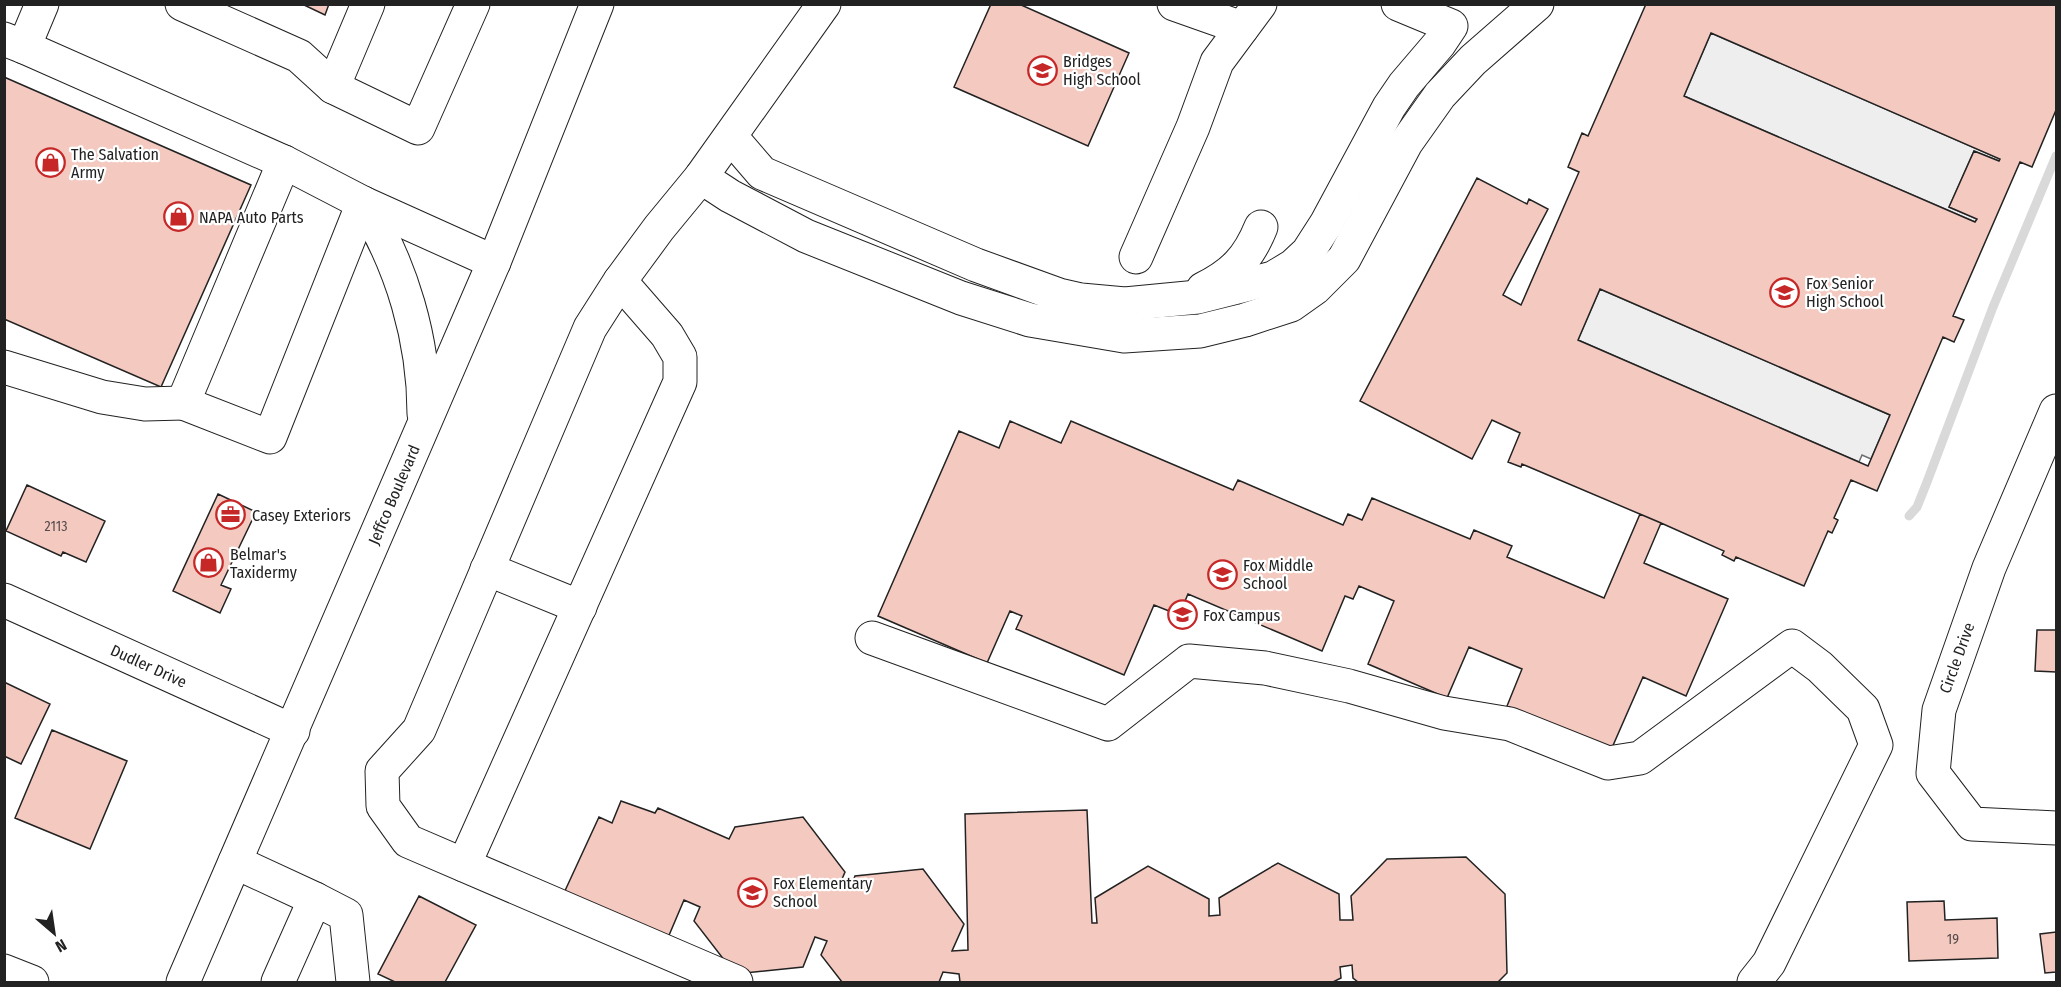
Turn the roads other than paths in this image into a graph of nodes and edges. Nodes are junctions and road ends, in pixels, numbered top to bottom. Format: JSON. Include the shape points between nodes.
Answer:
{"nodes":[{"id":1,"x":42,"y":4,"type":"edge"},
{"id":2,"x":182,"y":4,"type":"edge"},
{"id":3,"x":368,"y":4,"type":"edge"},
{"id":4,"x":473,"y":4,"type":"edge"},
{"id":5,"x":597,"y":4,"type":"edge"},
{"id":6,"x":824,"y":4,"type":"edge"},
{"id":7,"x":1174,"y":4,"type":"edge"},
{"id":8,"x":1398,"y":4,"type":"edge"},
{"id":9,"x":1537,"y":4,"type":"edge"},
{"id":10,"x":1251,"y":16,"type":"edge"},
{"id":11,"x":14,"y":43,"type":"edge"},
{"id":12,"x":333,"y":87,"type":"junction"},
{"id":13,"x":731,"y":137,"type":"junction"},
{"id":14,"x":284,"y":162,"type":"junction"},
{"id":15,"x":701,"y":177,"type":"junction"},
{"id":16,"x":363,"y":203,"type":"junction"},
{"id":17,"x":1261,"y":228,"type":"dead end"},
{"id":18,"x":1136,"y":256,"type":"dead end"},
{"id":19,"x":494,"y":262,"type":"junction"},
{"id":20,"x":620,"y":280,"type":"junction"},
{"id":21,"x":1177,"y":300,"type":"junction"},
{"id":22,"x":4,"y":367,"type":"edge"},
{"id":23,"x":183,"y":403,"type":"junction"},
{"id":24,"x":2056,"y":411,"type":"edge"},
{"id":25,"x":424,"y":424,"type":"junction"},
{"id":26,"x":487,"y":569,"type":"junction"},
{"id":27,"x":4,"y":600,"type":"edge"},
{"id":28,"x":580,"y":607,"type":"junction"},
{"id":29,"x":872,"y":638,"type":"dead end"},
{"id":30,"x":293,"y":731,"type":"junction"},
{"id":31,"x":2056,"y":828,"type":"edge"},
{"id":32,"x":235,"y":862,"type":"junction"},
{"id":33,"x":464,"y":865,"type":"junction"},
{"id":34,"x":315,"y":899,"type":"junction"},
{"id":35,"x":4,"y":971,"type":"edge"},
{"id":36,"x":32,"y":982,"type":"edge"},
{"id":37,"x":183,"y":982,"type":"edge"},
{"id":38,"x":278,"y":982,"type":"edge"},
{"id":39,"x":353,"y":982,"type":"edge"},
{"id":40,"x":736,"y":982,"type":"edge"},
{"id":41,"x":1754,"y":982,"type":"edge"}],
"edges":[{"from":1,"to":11,"type":"main road"},
{"from":2,"to":12,"type":"main road","via":[[299,56]]},
{"from":3,"to":12,"type":"main road"},
{"from":4,"to":12,"type":"main road","via":[[418,128]]},
{"from":5,"to":19,"type":"main road","name":"Jeffco Boulevard"},
{"from":6,"to":13,"type":"main road"},
{"from":7,"to":10,"type":"main road"},
{"from":8,"to":21,"type":"main road","via":[[1451,26],[1389,107],[1308,252],[1273,278]]},
{"from":9,"to":15,"type":"main road","via":[[1440,95],[1406,143],[1344,259],[1315,288],[1291,305],[1200,331],[1124,336],[1030,321],[806,236]]},
{"from":10,"to":18,"type":"main road","via":[[1217,62],[1194,127]]},
{"from":11,"to":14,"type":"main road"},
{"from":13,"to":15,"type":"main road"},
{"from":13,"to":21,"type":"main road","via":[[762,173],[976,265],[1081,300],[1125,304]]},
{"from":14,"to":16,"type":"main road"},
{"from":14,"to":23,"type":"main road"},
{"from":15,"to":20,"type":"main road"},
{"from":16,"to":19,"type":"main road"},
{"from":16,"to":23,"type":"main road","via":[[270,437]]},
{"from":16,"to":25,"type":"main road","via":[[388,247],[419,344]]},
{"from":17,"to":21,"type":"main road","via":[[1248,253],[1227,276]]},
{"from":19,"to":25,"type":"main road","name":"Jeffco Boulevard"},
{"from":20,"to":26,"type":"main road","via":[[590,328]]},
{"from":20,"to":28,"type":"main road","via":[[667,335],[680,357],[680,382]]},
{"from":22,"to":23,"type":"main road","via":[[102,397],[145,405]]},
{"from":24,"to":31,"type":"main road","name":"Circle Drive","via":[[1989,568],[1939,710],[1933,773],[1972,824]]},
{"from":25,"to":30,"type":"main road","name":"Jeffco Boulevard"},
{"from":26,"to":28,"type":"main road"},
{"from":26,"to":33,"type":"main road","via":[[419,730],[382,771],[383,806],[408,841]]},
{"from":27,"to":30,"type":"main road","name":"Dudler Drive"},
{"from":28,"to":33,"type":"main road"},
{"from":29,"to":41,"type":"main road","via":[[1108,724],[1189,661],[1265,668],[1349,686],[1444,713],[1510,724],[1608,763],[1640,758],[1792,646],[1863,709],[1876,745],[1769,963]]},
{"from":30,"to":32,"type":"main road","name":"Jeffco Boulevard"},
{"from":32,"to":34,"type":"main road"},
{"from":32,"to":37,"type":"main road","name":"Jeffco Boulevard"},
{"from":33,"to":40,"type":"main road"},
{"from":34,"to":38,"type":"main road"},
{"from":34,"to":39,"type":"main road","via":[[346,915]]},
{"from":35,"to":36,"type":"main road"}]}
